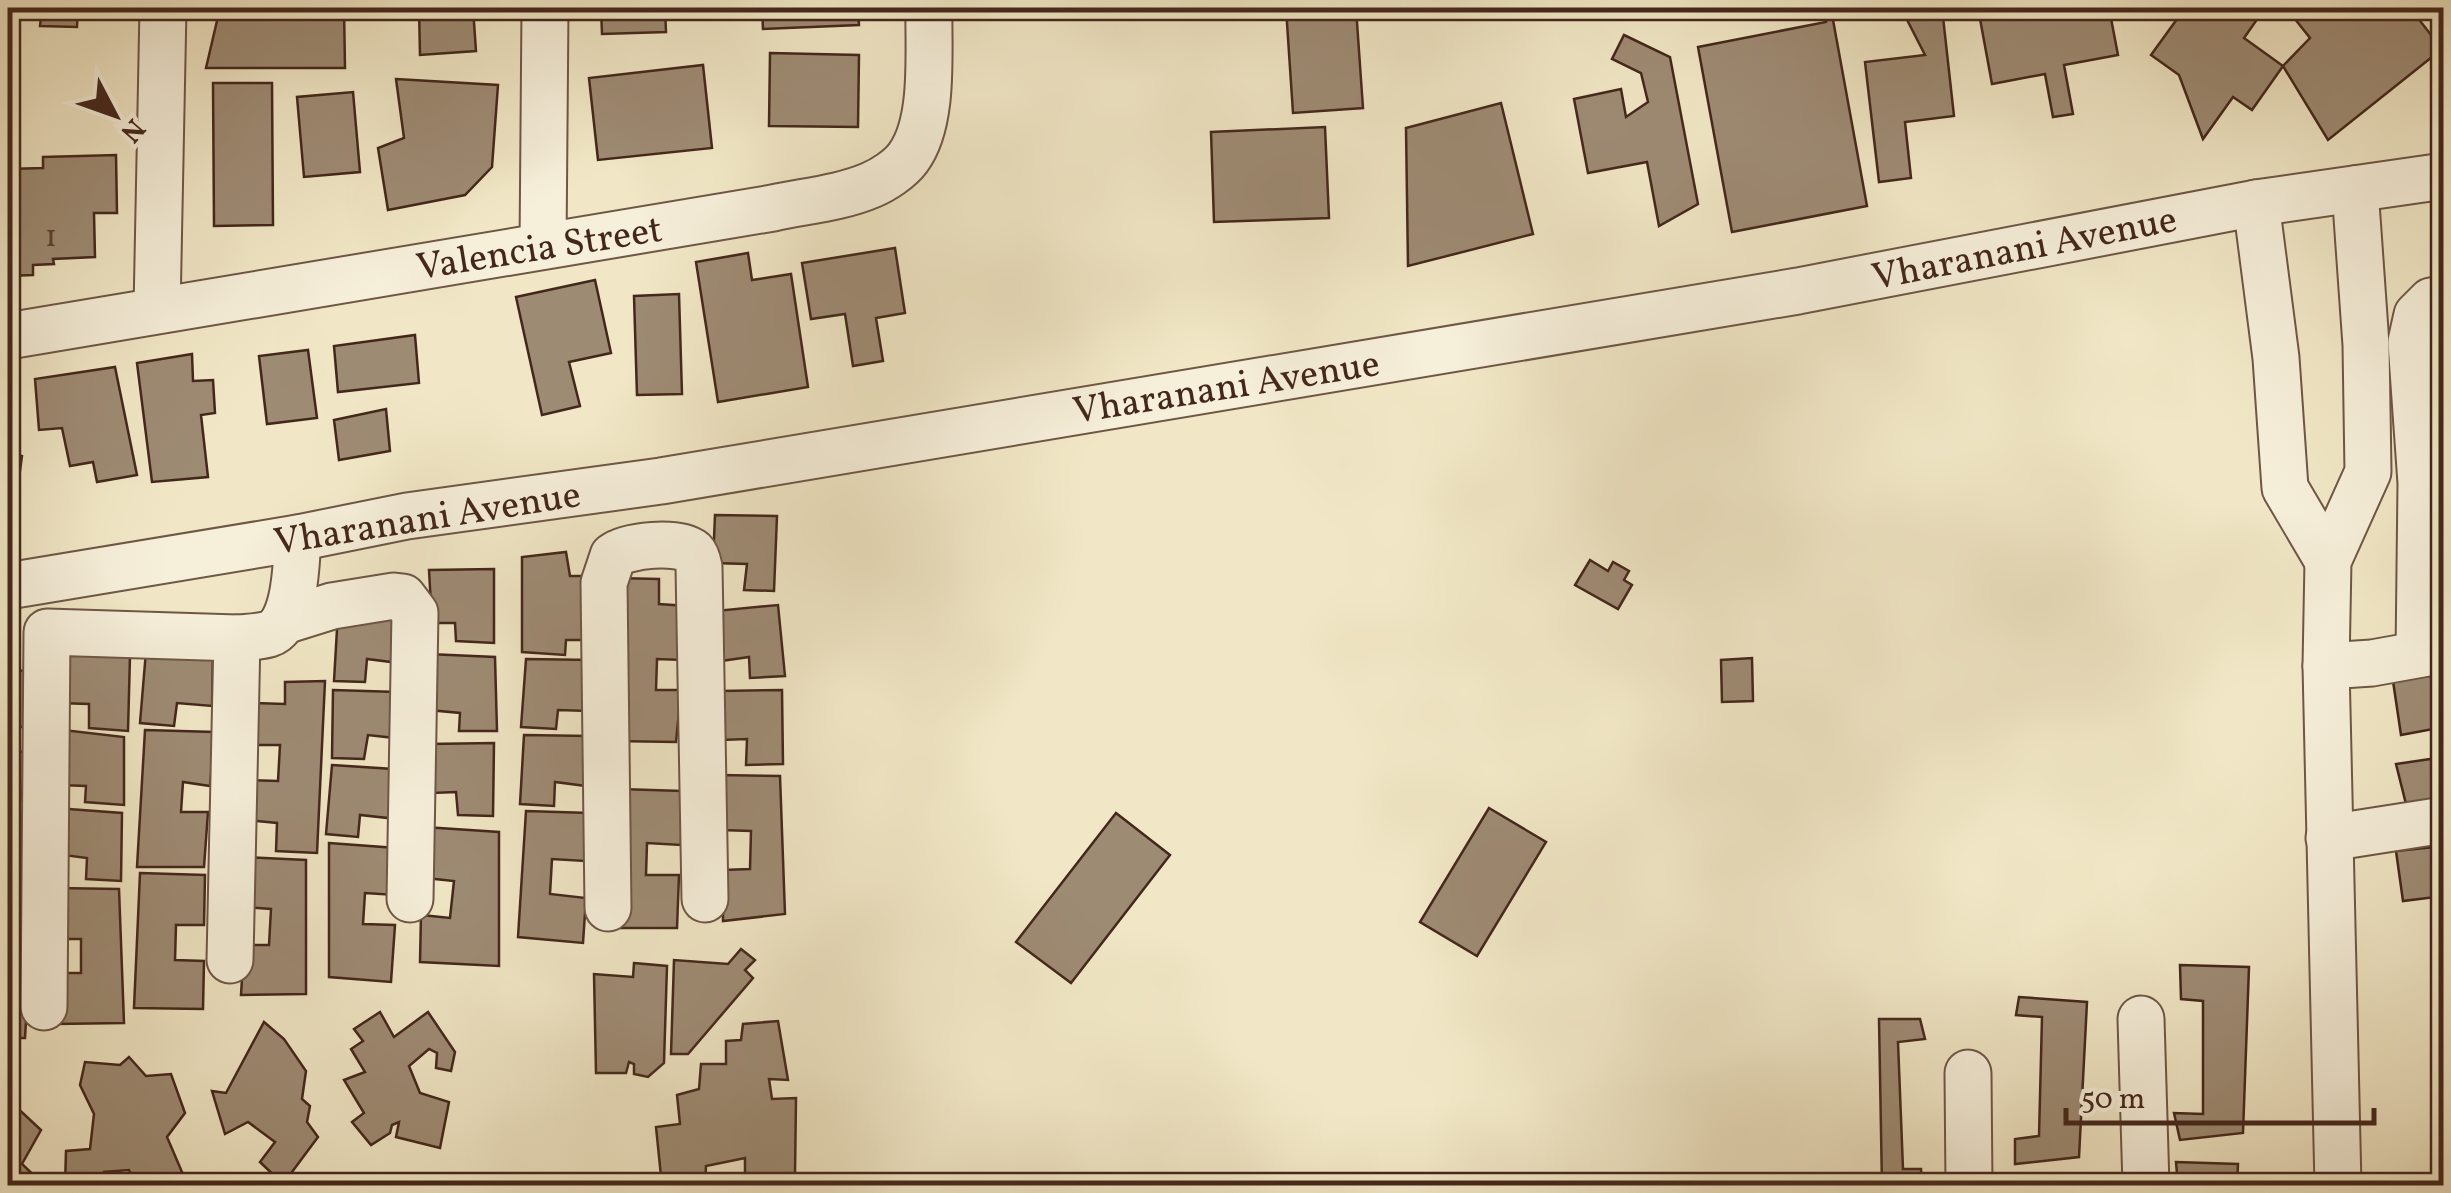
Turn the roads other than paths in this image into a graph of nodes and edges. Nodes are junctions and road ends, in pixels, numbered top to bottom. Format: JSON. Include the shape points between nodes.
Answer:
{"nodes":[{"id":1,"x":163,"y":8,"type":"edge"},
{"id":2,"x":545,"y":8,"type":"edge"},
{"id":3,"x":929,"y":8,"type":"edge"},
{"id":4,"x":2444,"y":176,"type":"edge"},
{"id":5,"x":2355,"y":189,"type":"junction"},
{"id":6,"x":2256,"y":203,"type":"junction"},
{"id":7,"x":544,"y":246,"type":"junction"},
{"id":8,"x":2444,"y":298,"type":"edge"},
{"id":9,"x":158,"y":310,"type":"junction"},
{"id":10,"x":8,"y":336,"type":"edge"},
{"id":11,"x":660,"y":481,"type":"junction"},
{"id":12,"x":2432,"y":481,"type":"edge"},
{"id":13,"x":298,"y":538,"type":"junction"},
{"id":14,"x":668,"y":545,"type":"junction"},
{"id":15,"x":2328,"y":561,"type":"junction"},
{"id":16,"x":8,"y":586,"type":"edge"},
{"id":17,"x":284,"y":621,"type":"junction"},
{"id":18,"x":27,"y":636,"type":"edge"},
{"id":19,"x":237,"y":638,"type":"junction"},
{"id":20,"x":2431,"y":652,"type":"edge"},
{"id":21,"x":2326,"y":666,"type":"junction"},
{"id":22,"x":2444,"y":820,"type":"edge"},
{"id":23,"x":2329,"y":838,"type":"junction"},
{"id":24,"x":410,"y":899,"type":"dead end"},
{"id":25,"x":705,"y":899,"type":"dead end"},
{"id":26,"x":608,"y":908,"type":"dead end"},
{"id":27,"x":230,"y":960,"type":"dead end"},
{"id":28,"x":44,"y":1006,"type":"dead end"},
{"id":29,"x":2140,"y":1020,"type":"dead end"},
{"id":30,"x":1968,"y":1074,"type":"dead end"},
{"id":31,"x":1969,"y":1186,"type":"edge"},
{"id":32,"x":2146,"y":1186,"type":"edge"},
{"id":33,"x":2338,"y":1186,"type":"edge"}],
"edges":[{"from":1,"to":9,"type":"street"},
{"from":2,"to":7,"type":"street"},
{"from":3,"to":7,"type":"street","name":"Valencia Street","via":[[924,124],[907,160],[887,176],[836,195]]},
{"from":4,"to":5,"type":"street","name":"Vharanani Avenue"},
{"from":5,"to":6,"type":"street","name":"Vharanani Avenue"},
{"from":5,"to":15,"type":"street","via":[[2368,472]]},
{"from":6,"to":11,"type":"street","name":"Vharanani Avenue","via":[[1798,291]]},
{"from":6,"to":15,"type":"street","via":[[2285,488]]},
{"from":7,"to":9,"type":"street","name":"Valencia Street"},
{"from":8,"to":12,"type":"street","via":[[2417,316],[2411,342]]},
{"from":9,"to":10,"type":"street","name":"Valencia Street"},
{"from":11,"to":13,"type":"street","name":"Vharanani Avenue"},
{"from":11,"to":14,"type":"street"},
{"from":12,"to":20,"type":"street"},
{"from":13,"to":16,"type":"street","name":"Vharanani Avenue"},
{"from":13,"to":17,"type":"street"},
{"from":14,"to":25,"type":"street","via":[[694,553],[700,567]]},
{"from":14,"to":26,"type":"street","via":[[619,551],[604,584]]},
{"from":15,"to":21,"type":"street"},
{"from":17,"to":19,"type":"street","via":[[268,635]]},
{"from":17,"to":24,"type":"street","via":[[394,596],[415,613]]},
{"from":18,"to":19,"type":"street"},
{"from":18,"to":28,"type":"street"},
{"from":19,"to":27,"type":"street"},
{"from":20,"to":21,"type":"street"},
{"from":21,"to":23,"type":"street"},
{"from":22,"to":23,"type":"street"},
{"from":23,"to":33,"type":"street"},
{"from":29,"to":32,"type":"street"},
{"from":30,"to":31,"type":"street"}]}
